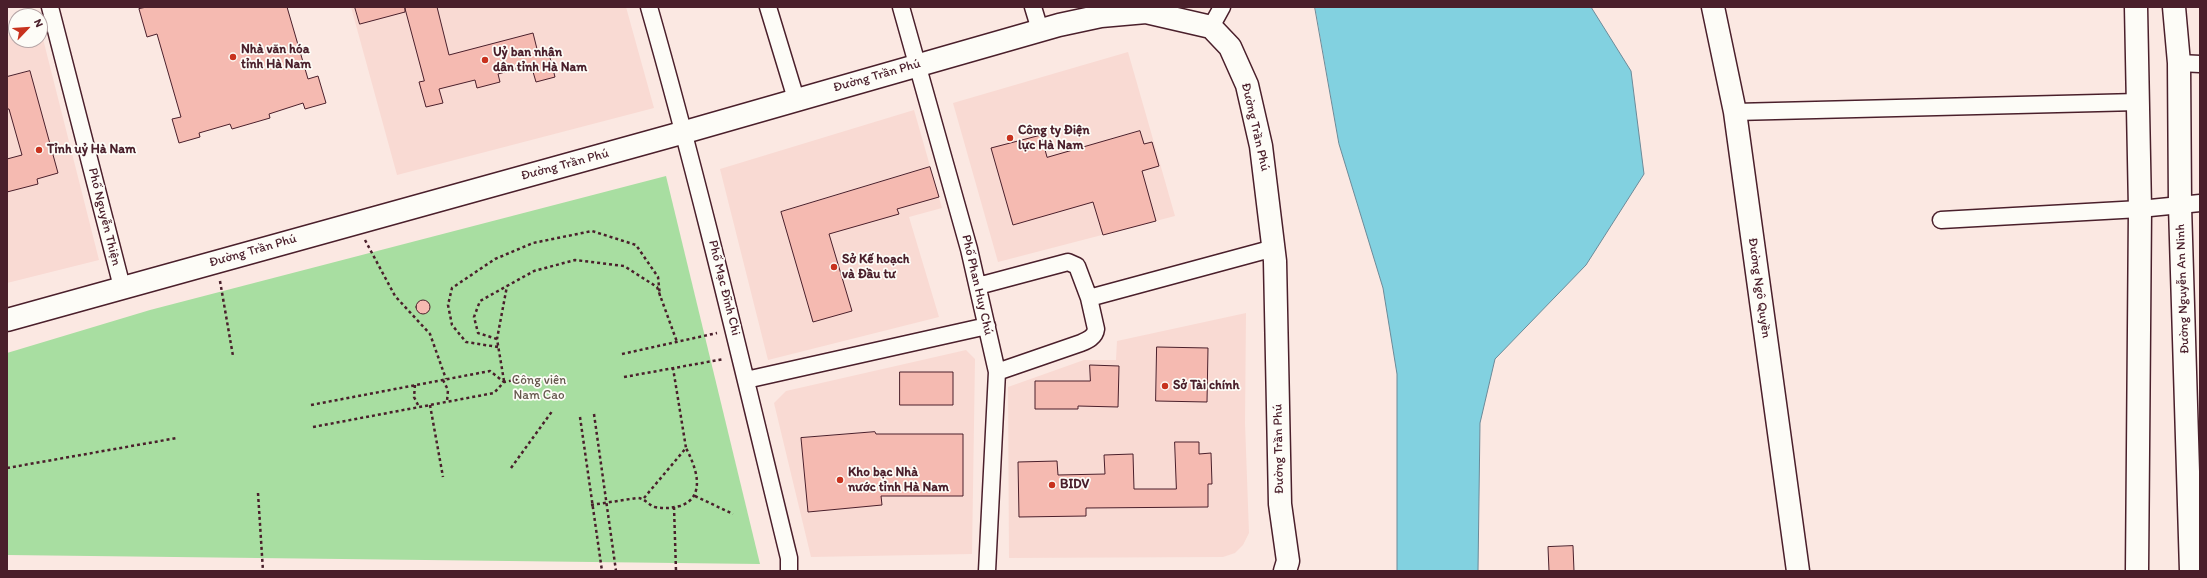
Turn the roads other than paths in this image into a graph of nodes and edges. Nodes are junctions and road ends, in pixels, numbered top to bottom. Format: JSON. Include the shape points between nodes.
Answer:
{"nodes":[{"id":1,"x":50,"y":7,"type":"edge"},
{"id":2,"x":649,"y":7,"type":"edge"},
{"id":3,"x":768,"y":7,"type":"edge"},
{"id":4,"x":901,"y":7,"type":"edge"},
{"id":5,"x":1033,"y":7,"type":"edge"},
{"id":6,"x":1222,"y":7,"type":"edge"},
{"id":7,"x":1713,"y":7,"type":"edge"},
{"id":8,"x":2136,"y":7,"type":"edge"},
{"id":9,"x":2174,"y":7,"type":"edge"},
{"id":10,"x":1153,"y":10,"type":"edge"},
{"id":11,"x":1211,"y":27,"type":"junction"},
{"id":12,"x":1040,"y":30,"type":"junction"},
{"id":13,"x":917,"y":64,"type":"junction"},
{"id":14,"x":2190,"y":64,"type":"edge"},
{"id":15,"x":796,"y":99,"type":"junction"},
{"id":16,"x":2138,"y":102,"type":"junction"},
{"id":17,"x":1735,"y":112,"type":"junction"},
{"id":18,"x":685,"y":132,"type":"junction"},
{"id":19,"x":2190,"y":204,"type":"edge"},
{"id":20,"x":2140,"y":209,"type":"junction"},
{"id":21,"x":1941,"y":220,"type":"dead end"},
{"id":22,"x":1274,"y":248,"type":"junction"},
{"id":23,"x":978,"y":286,"type":"junction"},
{"id":24,"x":122,"y":287,"type":"junction"},
{"id":25,"x":1090,"y":298,"type":"junction"},
{"id":26,"x":7,"y":320,"type":"edge"},
{"id":27,"x":987,"y":326,"type":"junction"},
{"id":28,"x":997,"y":372,"type":"junction"},
{"id":29,"x":746,"y":380,"type":"junction"},
{"id":30,"x":789,"y":571,"type":"edge"},
{"id":31,"x":986,"y":571,"type":"edge"},
{"id":32,"x":1285,"y":571,"type":"edge"},
{"id":33,"x":1798,"y":571,"type":"edge"},
{"id":34,"x":2137,"y":571,"type":"edge"},
{"id":35,"x":2191,"y":571,"type":"edge"}],
"edges":[{"from":1,"to":24,"type":"street","name":"Phố Nguyễn Thiện"},
{"from":2,"to":18,"type":"street","name":"Phố Mạc Đĩnh Chi"},
{"from":3,"to":15,"type":"street"},
{"from":4,"to":13,"type":"street","name":"Phố Phan Huy Chú"},
{"from":5,"to":12,"type":"street"},
{"from":6,"to":11,"type":"street"},
{"from":7,"to":17,"type":"street","name":"Đường Ngô Quyền"},
{"from":8,"to":16,"type":"street"},
{"from":9,"to":14,"type":"street","name":"Đường Nguyễn An Ninh"},
{"from":10,"to":11,"type":"street","name":"Đường Trần Phú"},
{"from":10,"to":12,"type":"street","name":"Đường Trần Phú","via":[[1101,16]]},
{"from":11,"to":22,"type":"street","name":"Đường Trần Phú","via":[[1230,47],[1247,85],[1261,146]]},
{"from":12,"to":13,"type":"street","name":"Đường Trần Phú"},
{"from":13,"to":15,"type":"street","name":"Đường Trần Phú"},
{"from":13,"to":23,"type":"street","name":"Phố Phan Huy Chú"},
{"from":14,"to":19,"type":"street","name":"Đường Nguyễn An Ninh"},
{"from":15,"to":18,"type":"street","name":"Đường Trần Phú"},
{"from":16,"to":17,"type":"street"},
{"from":16,"to":20,"type":"street"},
{"from":17,"to":33,"type":"street","name":"Đường Ngô Quyền"},
{"from":18,"to":24,"type":"street","name":"Đường Trần Phú"},
{"from":18,"to":29,"type":"street","name":"Phố Mạc Đĩnh Chi"},
{"from":19,"to":20,"type":"street"},
{"from":19,"to":35,"type":"street","name":"Đường Nguyễn An Ninh"},
{"from":20,"to":21,"type":"street"},
{"from":20,"to":34,"type":"street"},
{"from":22,"to":25,"type":"street"},
{"from":22,"to":32,"type":"street","name":"Đường Trần Phú","via":[[1280,504],[1288,561]]},
{"from":23,"to":25,"type":"street","via":[[1068,262],[1077,266]]},
{"from":23,"to":27,"type":"street","name":"Phố Phan Huy Chú"},
{"from":24,"to":26,"type":"street","name":"Đường Trần Phú"},
{"from":25,"to":28,"type":"street","via":[[1096,329],[1090,339]]},
{"from":27,"to":28,"type":"street","name":"Phố Phan Huy Chú"},
{"from":27,"to":29,"type":"street"},
{"from":28,"to":31,"type":"street","name":"Phố Phan Huy Chú"},
{"from":29,"to":30,"type":"street","name":"Phố Mạc Đĩnh Chi","via":[[789,558]]}]}
